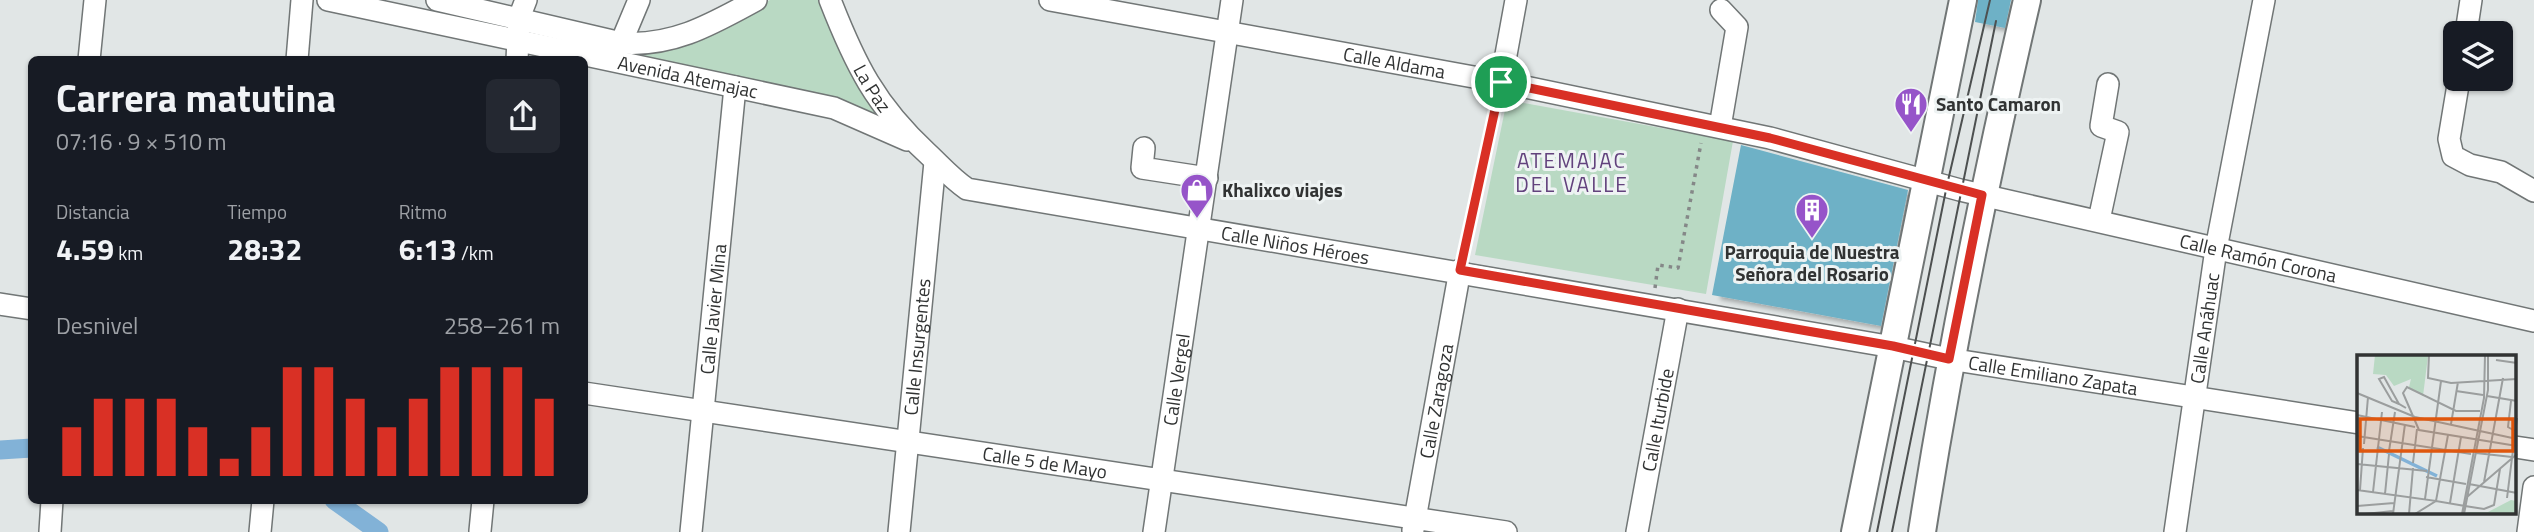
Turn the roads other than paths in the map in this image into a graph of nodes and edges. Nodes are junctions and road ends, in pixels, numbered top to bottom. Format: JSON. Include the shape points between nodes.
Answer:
{"nodes":[{"id":1,"x":95,"y":0,"type":"edge"},
{"id":2,"x":302,"y":0,"type":"edge"},
{"id":3,"x":328,"y":0,"type":"edge"},
{"id":4,"x":437,"y":0,"type":"edge"},
{"id":5,"x":639,"y":0,"type":"edge"},
{"id":6,"x":756,"y":0,"type":"edge"},
{"id":7,"x":830,"y":0,"type":"edge"},
{"id":8,"x":1050,"y":0,"type":"edge"},
{"id":9,"x":1231,"y":0,"type":"edge"},
{"id":10,"x":1516,"y":0,"type":"edge"},
{"id":11,"x":1963,"y":0,"type":"edge"},
{"id":12,"x":2027,"y":0,"type":"edge"},
{"id":13,"x":2264,"y":0,"type":"edge"},
{"id":14,"x":2471,"y":0,"type":"edge"},
{"id":15,"x":1078,"y":3,"type":"edge"},
{"id":16,"x":523,"y":9,"type":"edge"},
{"id":17,"x":1721,"y":10,"type":"dead end"},
{"id":18,"x":2468,"y":21,"type":"edge"},
{"id":19,"x":1226,"y":33,"type":"junction"},
{"id":20,"x":621,"y":43,"type":"junction"},
{"id":21,"x":518,"y":50,"type":"edge"},
{"id":22,"x":89,"y":56,"type":"edge"},
{"id":23,"x":297,"y":56,"type":"edge"},
{"id":24,"x":553,"y":56,"type":"edge"},
{"id":25,"x":588,"y":62,"type":"edge"},
{"id":26,"x":1501,"y":82,"type":"junction"},
{"id":27,"x":2108,"y":83,"type":"dead end"},
{"id":28,"x":735,"y":87,"type":"junction"},
{"id":29,"x":2457,"y":91,"type":"edge"},
{"id":30,"x":1720,"y":127,"type":"junction"},
{"id":31,"x":919,"y":146,"type":"junction"},
{"id":32,"x":1144,"y":148,"type":"dead end"},
{"id":33,"x":935,"y":162,"type":"junction"},
{"id":34,"x":1207,"y":178,"type":"junction"},
{"id":35,"x":1927,"y":180,"type":"junction"},
{"id":36,"x":2534,"y":191,"type":"edge"},
{"id":37,"x":1982,"y":195,"type":"junction"},
{"id":38,"x":2099,"y":220,"type":"junction"},
{"id":39,"x":1201,"y":228,"type":"junction"},
{"id":40,"x":2216,"y":249,"type":"junction"},
{"id":41,"x":1460,"y":270,"type":"junction"},
{"id":42,"x":0,"y":304,"type":"edge"},
{"id":43,"x":28,"y":308,"type":"edge"},
{"id":44,"x":1678,"y":309,"type":"junction"},
{"id":45,"x":2534,"y":321,"type":"edge"},
{"id":46,"x":1893,"y":346,"type":"junction"},
{"id":47,"x":1949,"y":359,"type":"junction"},
{"id":48,"x":588,"y":394,"type":"edge"},
{"id":49,"x":2196,"y":397,"type":"junction"},
{"id":50,"x":703,"y":411,"type":"junction"},
{"id":51,"x":2357,"y":423,"type":"edge"},
{"id":52,"x":908,"y":442,"type":"junction"},
{"id":53,"x":2516,"y":447,"type":"edge"},
{"id":54,"x":2534,"y":450,"type":"edge"},
{"id":55,"x":1162,"y":480,"type":"junction"},
{"id":56,"x":2534,"y":487,"type":"edge"},
{"id":57,"x":52,"y":504,"type":"edge"},
{"id":58,"x":263,"y":504,"type":"edge"},
{"id":59,"x":483,"y":504,"type":"edge"},
{"id":60,"x":1414,"y":525,"type":"edge"},
{"id":61,"x":480,"y":531,"type":"edge"},
{"id":62,"x":50,"y":532,"type":"edge"},
{"id":63,"x":260,"y":532,"type":"edge"},
{"id":64,"x":691,"y":532,"type":"edge"},
{"id":65,"x":899,"y":532,"type":"edge"},
{"id":66,"x":1154,"y":532,"type":"edge"},
{"id":67,"x":1506,"y":532,"type":"edge"},
{"id":68,"x":1637,"y":532,"type":"edge"},
{"id":69,"x":1855,"y":532,"type":"edge"},
{"id":70,"x":1922,"y":532,"type":"edge"},
{"id":71,"x":2175,"y":532,"type":"edge"},
{"id":72,"x":2528,"y":532,"type":"edge"}],
"edges":[{"from":1,"to":22,"type":"street"},
{"from":2,"to":23,"type":"street"},
{"from":3,"to":21,"type":"street","name":"Avenida Atemajac"},
{"from":4,"to":16,"type":"street","name":"Avenida Atemajac"},
{"from":5,"to":20,"type":"street"},
{"from":6,"to":20,"type":"street","name":"Avenida Atemajac","via":[[688,36],[656,43]]},
{"from":7,"to":31,"type":"street","name":"La Paz","via":[[870,90]]},
{"from":8,"to":15,"type":"street","name":"Calle Aldama"},
{"from":9,"to":19,"type":"street","name":"Calle Vergel"},
{"from":10,"to":26,"type":"street"},
{"from":11,"to":35,"type":"main road"},
{"from":12,"to":37,"type":"main road"},
{"from":13,"to":40,"type":"street","name":"Calle Anáhuac"},
{"from":14,"to":18,"type":"street"},
{"from":15,"to":19,"type":"street","name":"Calle Aldama"},
{"from":16,"to":20,"type":"street","name":"Avenida Atemajac"},
{"from":16,"to":21,"type":"street"},
{"from":17,"to":30,"type":"street","via":[[1737,26]]},
{"from":19,"to":26,"type":"street","name":"Calle Aldama"},
{"from":19,"to":34,"type":"street","name":"Calle Vergel"},
{"from":21,"to":24,"type":"street","name":"Avenida Atemajac"},
{"from":25,"to":28,"type":"street","name":"Avenida Atemajac"},
{"from":26,"to":30,"type":"street","name":"Calle Aldama"},
{"from":27,"to":38,"type":"street","via":[[2101,126],[2118,132]]},
{"from":28,"to":31,"type":"street","name":"Avenida Atemajac","via":[[834,108]]},
{"from":28,"to":50,"type":"street","name":"Calle Javier Mina"},
{"from":29,"to":36,"type":"street","via":[[2449,139],[2453,156]]},
{"from":30,"to":35,"type":"street","name":"Calle Aldama"},
{"from":31,"to":33,"type":"street","name":"La Paz"},
{"from":32,"to":34,"type":"street","via":[[1142,168]]},
{"from":33,"to":39,"type":"street","name":"Calle Niños Héroes","via":[[967,188]]},
{"from":33,"to":52,"type":"street","name":"Calle Insurgentes"},
{"from":34,"to":39,"type":"street","name":"Calle Vergel"},
{"from":35,"to":37,"type":"street","name":"Calle Aldama"},
{"from":35,"to":46,"type":"main road"},
{"from":37,"to":38,"type":"street","name":"Calle Ramón Corona"},
{"from":37,"to":47,"type":"main road"},
{"from":38,"to":40,"type":"street","name":"Calle Ramón Corona"},
{"from":39,"to":41,"type":"street","name":"Calle Niños Héroes"},
{"from":39,"to":55,"type":"street","name":"Calle Vergel"},
{"from":40,"to":45,"type":"street","name":"Calle Ramón Corona"},
{"from":40,"to":49,"type":"street","name":"Calle Anáhuac"},
{"from":41,"to":44,"type":"street","name":"Calle Emiliano Zapata"},
{"from":41,"to":60,"type":"street","name":"Calle Zaragoza"},
{"from":42,"to":43,"type":"street"},
{"from":44,"to":46,"type":"street","name":"Calle Emiliano Zapata"},
{"from":44,"to":68,"type":"street","name":"Calle Iturbide"},
{"from":46,"to":47,"type":"street","name":"Calle Emiliano Zapata"},
{"from":46,"to":69,"type":"main road"},
{"from":47,"to":49,"type":"street","name":"Calle Emiliano Zapata"},
{"from":47,"to":70,"type":"main road"},
{"from":48,"to":50,"type":"street","name":"Calle 5 de Mayo"},
{"from":49,"to":51,"type":"street","name":"Calle Emiliano Zapata"},
{"from":49,"to":71,"type":"street","name":"Calle Anáhuac"},
{"from":50,"to":52,"type":"street","name":"Calle 5 de Mayo"},
{"from":50,"to":64,"type":"street","name":"Calle Javier Mina"},
{"from":52,"to":55,"type":"street","name":"Calle 5 de Mayo"},
{"from":52,"to":65,"type":"street","name":"Calle Insurgentes"},
{"from":53,"to":54,"type":"street"},
{"from":55,"to":60,"type":"street","name":"Calle 5 de Mayo"},
{"from":55,"to":66,"type":"street","name":"Calle Vergel"},
{"from":56,"to":72,"type":"street"},
{"from":57,"to":62,"type":"street"},
{"from":58,"to":63,"type":"street"},
{"from":59,"to":61,"type":"street"},
{"from":60,"to":67,"type":"street","name":"Calle 5 de Mayo"}]}
